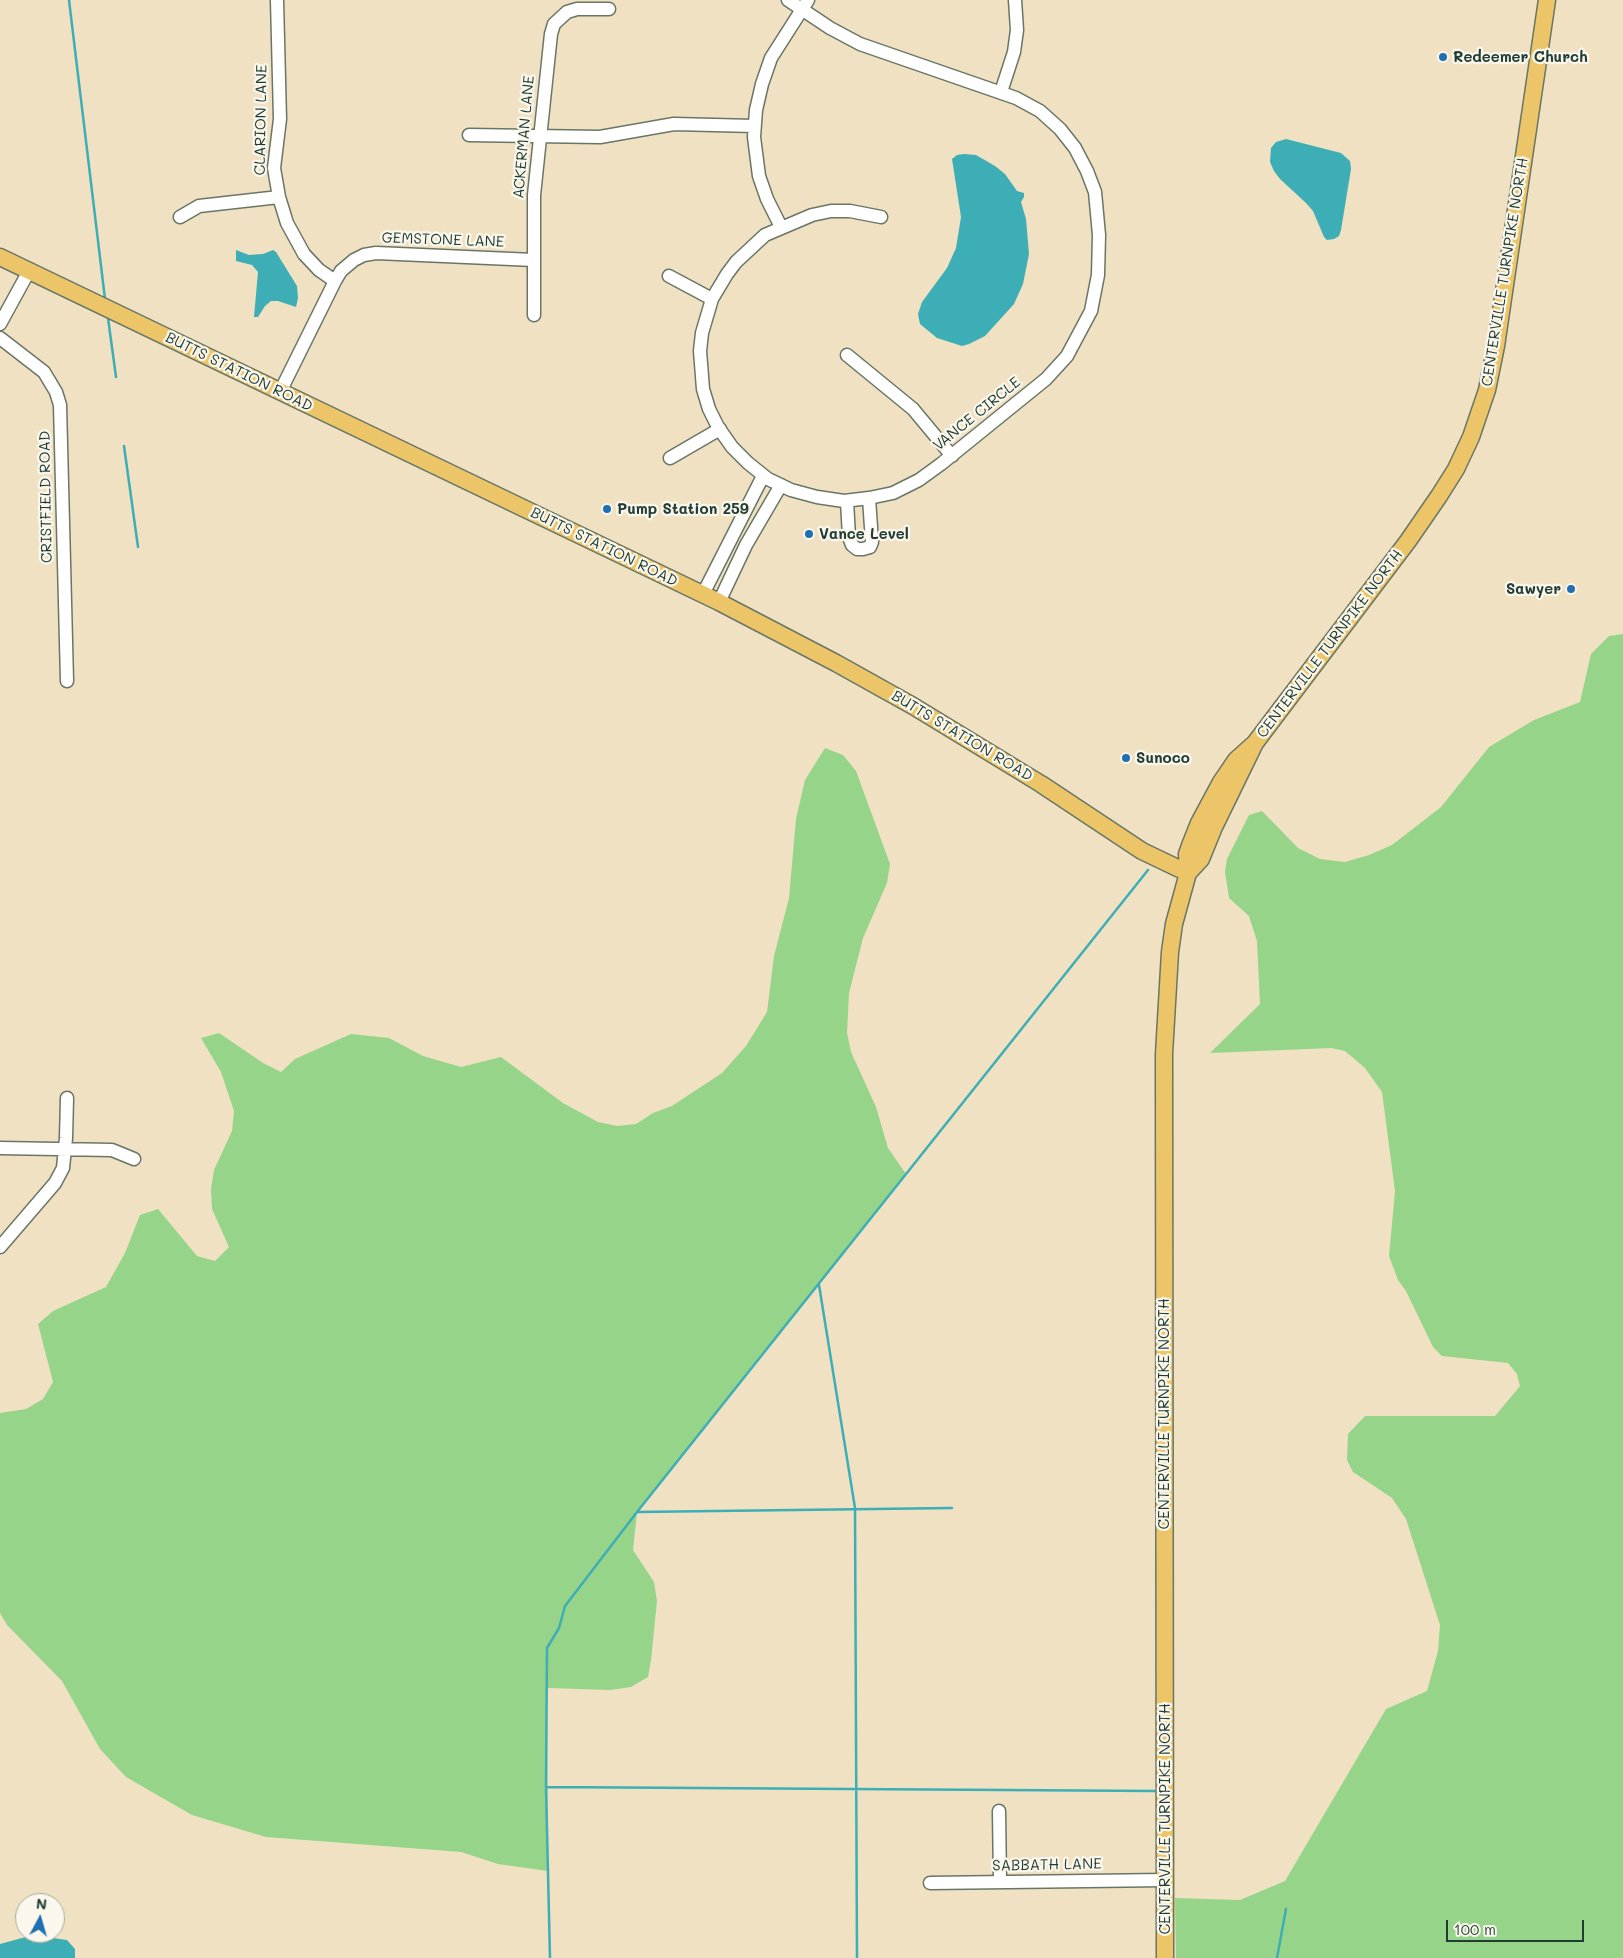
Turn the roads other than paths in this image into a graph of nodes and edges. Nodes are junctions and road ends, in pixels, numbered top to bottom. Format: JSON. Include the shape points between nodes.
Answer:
{"nodes":[{"id":1,"x":277,"y":0,"type":"edge"},
{"id":2,"x":788,"y":0,"type":"edge"},
{"id":3,"x":1015,"y":0,"type":"edge"},
{"id":4,"x":1547,"y":0,"type":"edge"},
{"id":5,"x":805,"y":5,"type":"edge"},
{"id":6,"x":609,"y":9,"type":"dead end"},
{"id":7,"x":1001,"y":92,"type":"junction"},
{"id":8,"x":754,"y":126,"type":"junction"},
{"id":9,"x":469,"y":135,"type":"dead end"},
{"id":10,"x":539,"y":136,"type":"junction"},
{"id":11,"x":279,"y":197,"type":"junction"},
{"id":12,"x":881,"y":217,"type":"dead end"},
{"id":13,"x":180,"y":218,"type":"dead end"},
{"id":14,"x":781,"y":227,"type":"junction"},
{"id":15,"x":0,"y":257,"type":"edge"},
{"id":16,"x":534,"y":260,"type":"junction"},
{"id":17,"x":29,"y":271,"type":"junction"},
{"id":18,"x":669,"y":276,"type":"dead end"},
{"id":19,"x":334,"y":281,"type":"junction"},
{"id":20,"x":712,"y":299,"type":"junction"},
{"id":21,"x":534,"y":315,"type":"dead end"},
{"id":22,"x":0,"y":324,"type":"edge"},
{"id":23,"x":0,"y":338,"type":"edge"},
{"id":24,"x":847,"y":355,"type":"dead end"},
{"id":25,"x":280,"y":392,"type":"junction"},
{"id":26,"x":720,"y":430,"type":"junction"},
{"id":27,"x":952,"y":456,"type":"junction"},
{"id":28,"x":670,"y":458,"type":"dead end"},
{"id":29,"x":763,"y":476,"type":"junction"},
{"id":30,"x":780,"y":485,"type":"junction"},
{"id":31,"x":869,"y":498,"type":"junction"},
{"id":32,"x":847,"y":500,"type":"junction"},
{"id":33,"x":703,"y":594,"type":"junction"},
{"id":34,"x":719,"y":602,"type":"junction"},
{"id":35,"x":68,"y":680,"type":"dead end"},
{"id":36,"x":1188,"y":873,"type":"junction"},
{"id":37,"x":67,"y":1098,"type":"dead end"},
{"id":38,"x":0,"y":1148,"type":"edge"},
{"id":39,"x":64,"y":1148,"type":"junction"},
{"id":40,"x":134,"y":1159,"type":"dead end"},
{"id":41,"x":0,"y":1247,"type":"edge"},
{"id":42,"x":999,"y":1811,"type":"dead end"},
{"id":43,"x":1165,"y":1880,"type":"junction"},
{"id":44,"x":1000,"y":1882,"type":"junction"},
{"id":45,"x":930,"y":1883,"type":"dead end"},
{"id":46,"x":1165,"y":1958,"type":"edge"}],
"edges":[{"from":1,"to":11,"type":"street","name":"CLARION LANE","via":[[280,119],[274,168]]},
{"from":2,"to":5,"type":"street","name":"VANCE CIRCLE"},
{"from":3,"to":7,"type":"street","via":[[1017,30],[1014,52]]},
{"from":4,"to":36,"type":"main road","name":"CENTERVILLE TURNPIKE NORTH","via":[[1496,346],[1487,390],[1471,437],[1456,469],[1413,533],[1255,743],[1236,760],[1221,782],[1187,854]]},
{"from":5,"to":7,"type":"street","name":"VANCE CIRCLE","via":[[830,28],[860,44]]},
{"from":5,"to":8,"type":"street","via":[[771,58]]},
{"from":6,"to":10,"type":"street","name":"ACKERMAN LANE","via":[[577,9],[567,12],[554,24]]},
{"from":7,"to":27,"type":"street","name":"VANCE CIRCLE","via":[[1040,111],[1076,148],[1095,192],[1098,275],[1091,311],[1057,368]]},
{"from":8,"to":10,"type":"street","via":[[674,124],[600,137]]},
{"from":8,"to":14,"type":"street","via":[[760,176]]},
{"from":9,"to":10,"type":"street"},
{"from":10,"to":16,"type":"street","name":"ACKERMAN LANE","via":[[534,195]]},
{"from":11,"to":13,"type":"street","via":[[199,206]]},
{"from":11,"to":19,"type":"street","name":"CLARION LANE","via":[[304,254]]},
{"from":12,"to":14,"type":"street","name":"VANCE CIRCLE","via":[[832,211]]},
{"from":14,"to":20,"type":"street","name":"VANCE CIRCLE","via":[[765,235],[743,254],[726,274]]},
{"from":15,"to":17,"type":"main road","name":"BUTTS STATION ROAD"},
{"from":16,"to":19,"type":"street","name":"GEMSTONE LANE","via":[[376,253],[354,260]]},
{"from":16,"to":21,"type":"street","name":"ACKERMAN LANE"},
{"from":17,"to":22,"type":"street"},
{"from":17,"to":25,"type":"main road","name":"BUTTS STATION ROAD"},
{"from":18,"to":20,"type":"street"},
{"from":19,"to":25,"type":"street","name":"GEMSTONE LANE"},
{"from":20,"to":26,"type":"street","name":"VANCE CIRCLE","via":[[702,333],[701,371],[709,409]]},
{"from":23,"to":35,"type":"street","name":"CRISTFIELD ROAD","via":[[44,372],[60,405]]},
{"from":24,"to":27,"type":"street","via":[[912,409]]},
{"from":25,"to":33,"type":"main road","name":"BUTTS STATION ROAD"},
{"from":26,"to":28,"type":"street"},
{"from":26,"to":29,"type":"street","name":"VANCE CIRCLE","via":[[732,447]]},
{"from":27,"to":31,"type":"street","name":"VANCE CIRCLE","via":[[893,493]]},
{"from":29,"to":30,"type":"street","name":"VANCE CIRCLE"},
{"from":29,"to":33,"type":"street"},
{"from":30,"to":32,"type":"street","name":"VANCE CIRCLE","via":[[817,497]]},
{"from":30,"to":34,"type":"street"},
{"from":31,"to":32,"type":"street","name":"VANCE CIRCLE"},
{"from":31,"to":32,"type":"street","via":[[872,542],[863,549],[852,545],[849,537]]},
{"from":33,"to":34,"type":"main road","name":"BUTTS STATION ROAD"},
{"from":34,"to":36,"type":"main road","name":"BUTTS STATION ROAD","via":[[913,706],[1041,784],[1142,851]]},
{"from":36,"to":43,"type":"main road","name":"CENTERVILLE TURNPIKE NORTH","via":[[1170,952],[1164,1054]]},
{"from":37,"to":39,"type":"street"},
{"from":38,"to":39,"type":"street"},
{"from":39,"to":40,"type":"street","via":[[112,1150]]},
{"from":39,"to":41,"type":"street","via":[[63,1168],[55,1183]]},
{"from":42,"to":44,"type":"street"},
{"from":43,"to":44,"type":"street","name":"SABBATH LANE"},
{"from":43,"to":46,"type":"main road","name":"CENTERVILLE TURNPIKE NORTH"},
{"from":44,"to":45,"type":"street","name":"SABBATH LANE"}]}
